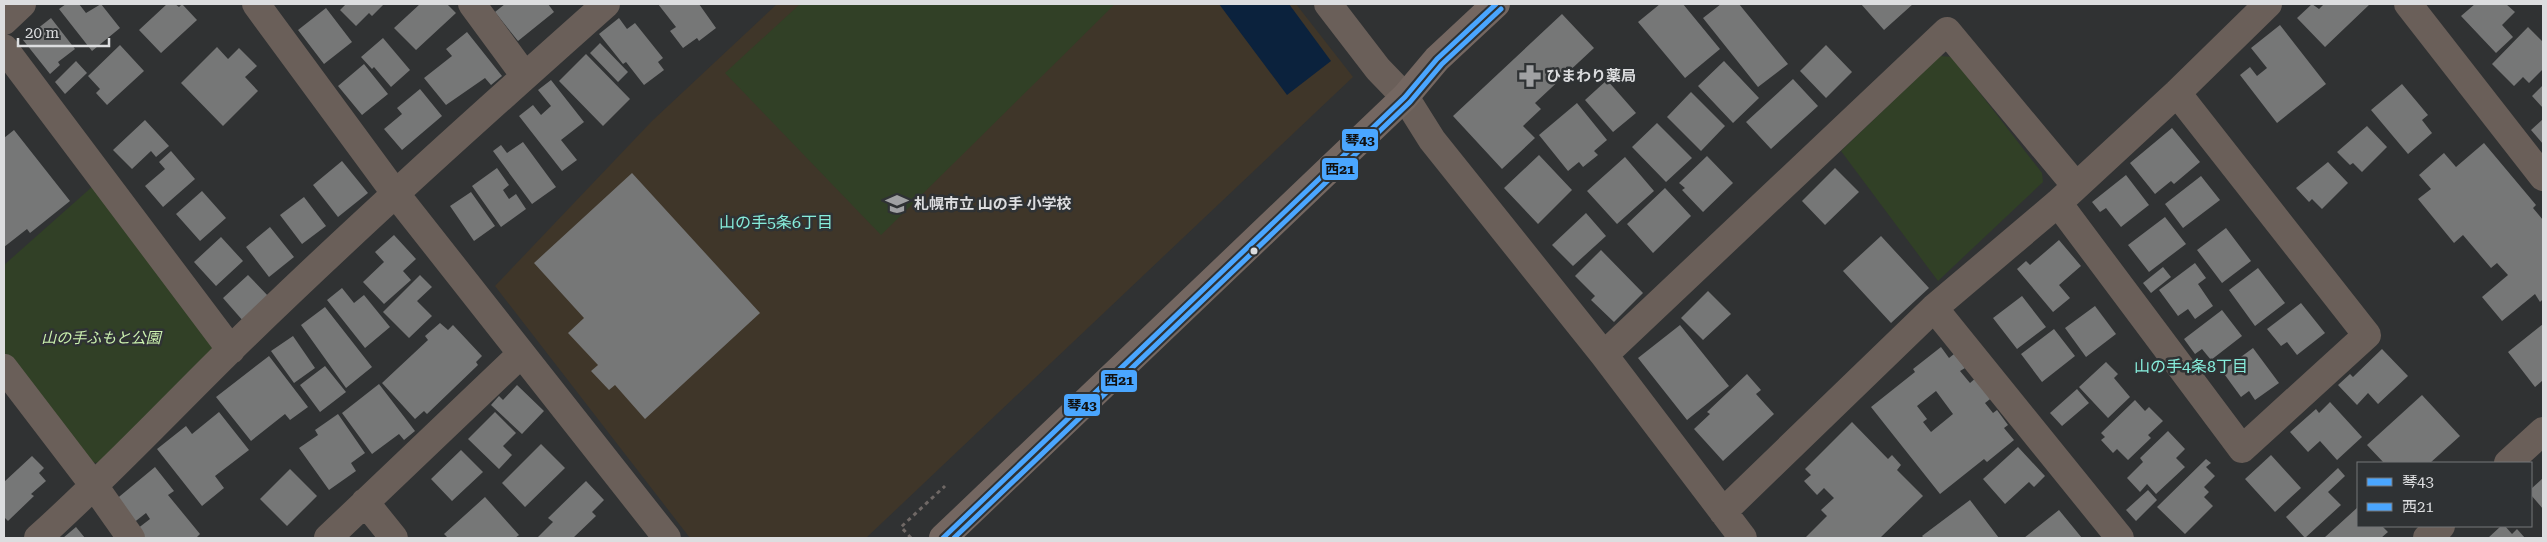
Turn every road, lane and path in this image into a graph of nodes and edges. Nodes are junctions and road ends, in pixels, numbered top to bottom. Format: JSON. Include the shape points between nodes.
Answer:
{"nodes":[{"id":1,"x":22,"y":4,"type":"edge"},
{"id":2,"x":256,"y":4,"type":"edge"},
{"id":3,"x":472,"y":4,"type":"edge"},
{"id":4,"x":606,"y":4,"type":"edge"},
{"id":5,"x":1328,"y":4,"type":"edge"},
{"id":6,"x":1496,"y":4,"type":"edge"},
{"id":7,"x":2268,"y":4,"type":"edge"},
{"id":8,"x":2408,"y":4,"type":"edge"},
{"id":9,"x":4,"y":21,"type":"edge"},
{"id":10,"x":4,"y":48,"type":"edge"},
{"id":11,"x":525,"y":76,"type":"junction"},
{"id":12,"x":2177,"y":93,"type":"junction"},
{"id":13,"x":1405,"y":97,"type":"junction"},
{"id":14,"x":2543,"y":177,"type":"edge"},
{"id":15,"x":395,"y":194,"type":"junction"},
{"id":16,"x":2067,"y":194,"type":"junction"},
{"id":17,"x":1934,"y":308,"type":"junction"},
{"id":18,"x":231,"y":350,"type":"junction"},
{"id":19,"x":521,"y":354,"type":"junction"},
{"id":20,"x":1604,"y":355,"type":"junction"},
{"id":21,"x":4,"y":368,"type":"edge"},
{"id":22,"x":2543,"y":431,"type":"edge"},
{"id":23,"x":2509,"y":462,"type":"edge"},
{"id":24,"x":945,"y":486,"type":"dead end"},
{"id":25,"x":95,"y":487,"type":"junction"},
{"id":26,"x":365,"y":502,"type":"junction"},
{"id":27,"x":1723,"y":512,"type":"junction"},
{"id":28,"x":2440,"y":527,"type":"edge"},
{"id":29,"x":38,"y":538,"type":"edge"},
{"id":30,"x":131,"y":538,"type":"edge"},
{"id":31,"x":328,"y":538,"type":"edge"},
{"id":32,"x":394,"y":538,"type":"edge"},
{"id":33,"x":667,"y":538,"type":"edge"},
{"id":34,"x":911,"y":538,"type":"edge"},
{"id":35,"x":943,"y":538,"type":"edge"},
{"id":36,"x":1743,"y":538,"type":"edge"},
{"id":37,"x":2120,"y":538,"type":"edge"},
{"id":38,"x":2428,"y":538,"type":"edge"}],
"edges":[{"from":1,"to":9,"type":"street"},
{"from":2,"to":15,"type":"street"},
{"from":3,"to":11,"type":"street"},
{"from":4,"to":11,"type":"street"},
{"from":5,"to":13,"type":"street","via":[[1378,70]]},
{"from":6,"to":13,"type":"main road","via":[[1436,59]]},
{"from":7,"to":12,"type":"street"},
{"from":8,"to":14,"type":"street"},
{"from":10,"to":18,"type":"street"},
{"from":11,"to":15,"type":"street"},
{"from":12,"to":16,"type":"street"},
{"from":12,"to":16,"type":"street","via":[[2368,335],[2242,449]]},
{"from":13,"to":20,"type":"street","via":[[1432,140]]},
{"from":13,"to":35,"type":"main road"},
{"from":15,"to":18,"type":"street"},
{"from":15,"to":19,"type":"street"},
{"from":16,"to":17,"type":"street"},
{"from":16,"to":20,"type":"street","via":[[1947,30]]},
{"from":17,"to":27,"type":"street"},
{"from":17,"to":37,"type":"street"},
{"from":18,"to":25,"type":"street"},
{"from":19,"to":26,"type":"street"},
{"from":19,"to":33,"type":"street"},
{"from":20,"to":27,"type":"street"},
{"from":21,"to":25,"type":"street"},
{"from":22,"to":23,"type":"street"},
{"from":24,"to":34,"type":"path","via":[[901,527]]},
{"from":25,"to":29,"type":"street"},
{"from":25,"to":30,"type":"street"},
{"from":26,"to":31,"type":"street"},
{"from":26,"to":32,"type":"street"},
{"from":27,"to":36,"type":"street"},
{"from":28,"to":38,"type":"street"}]}
